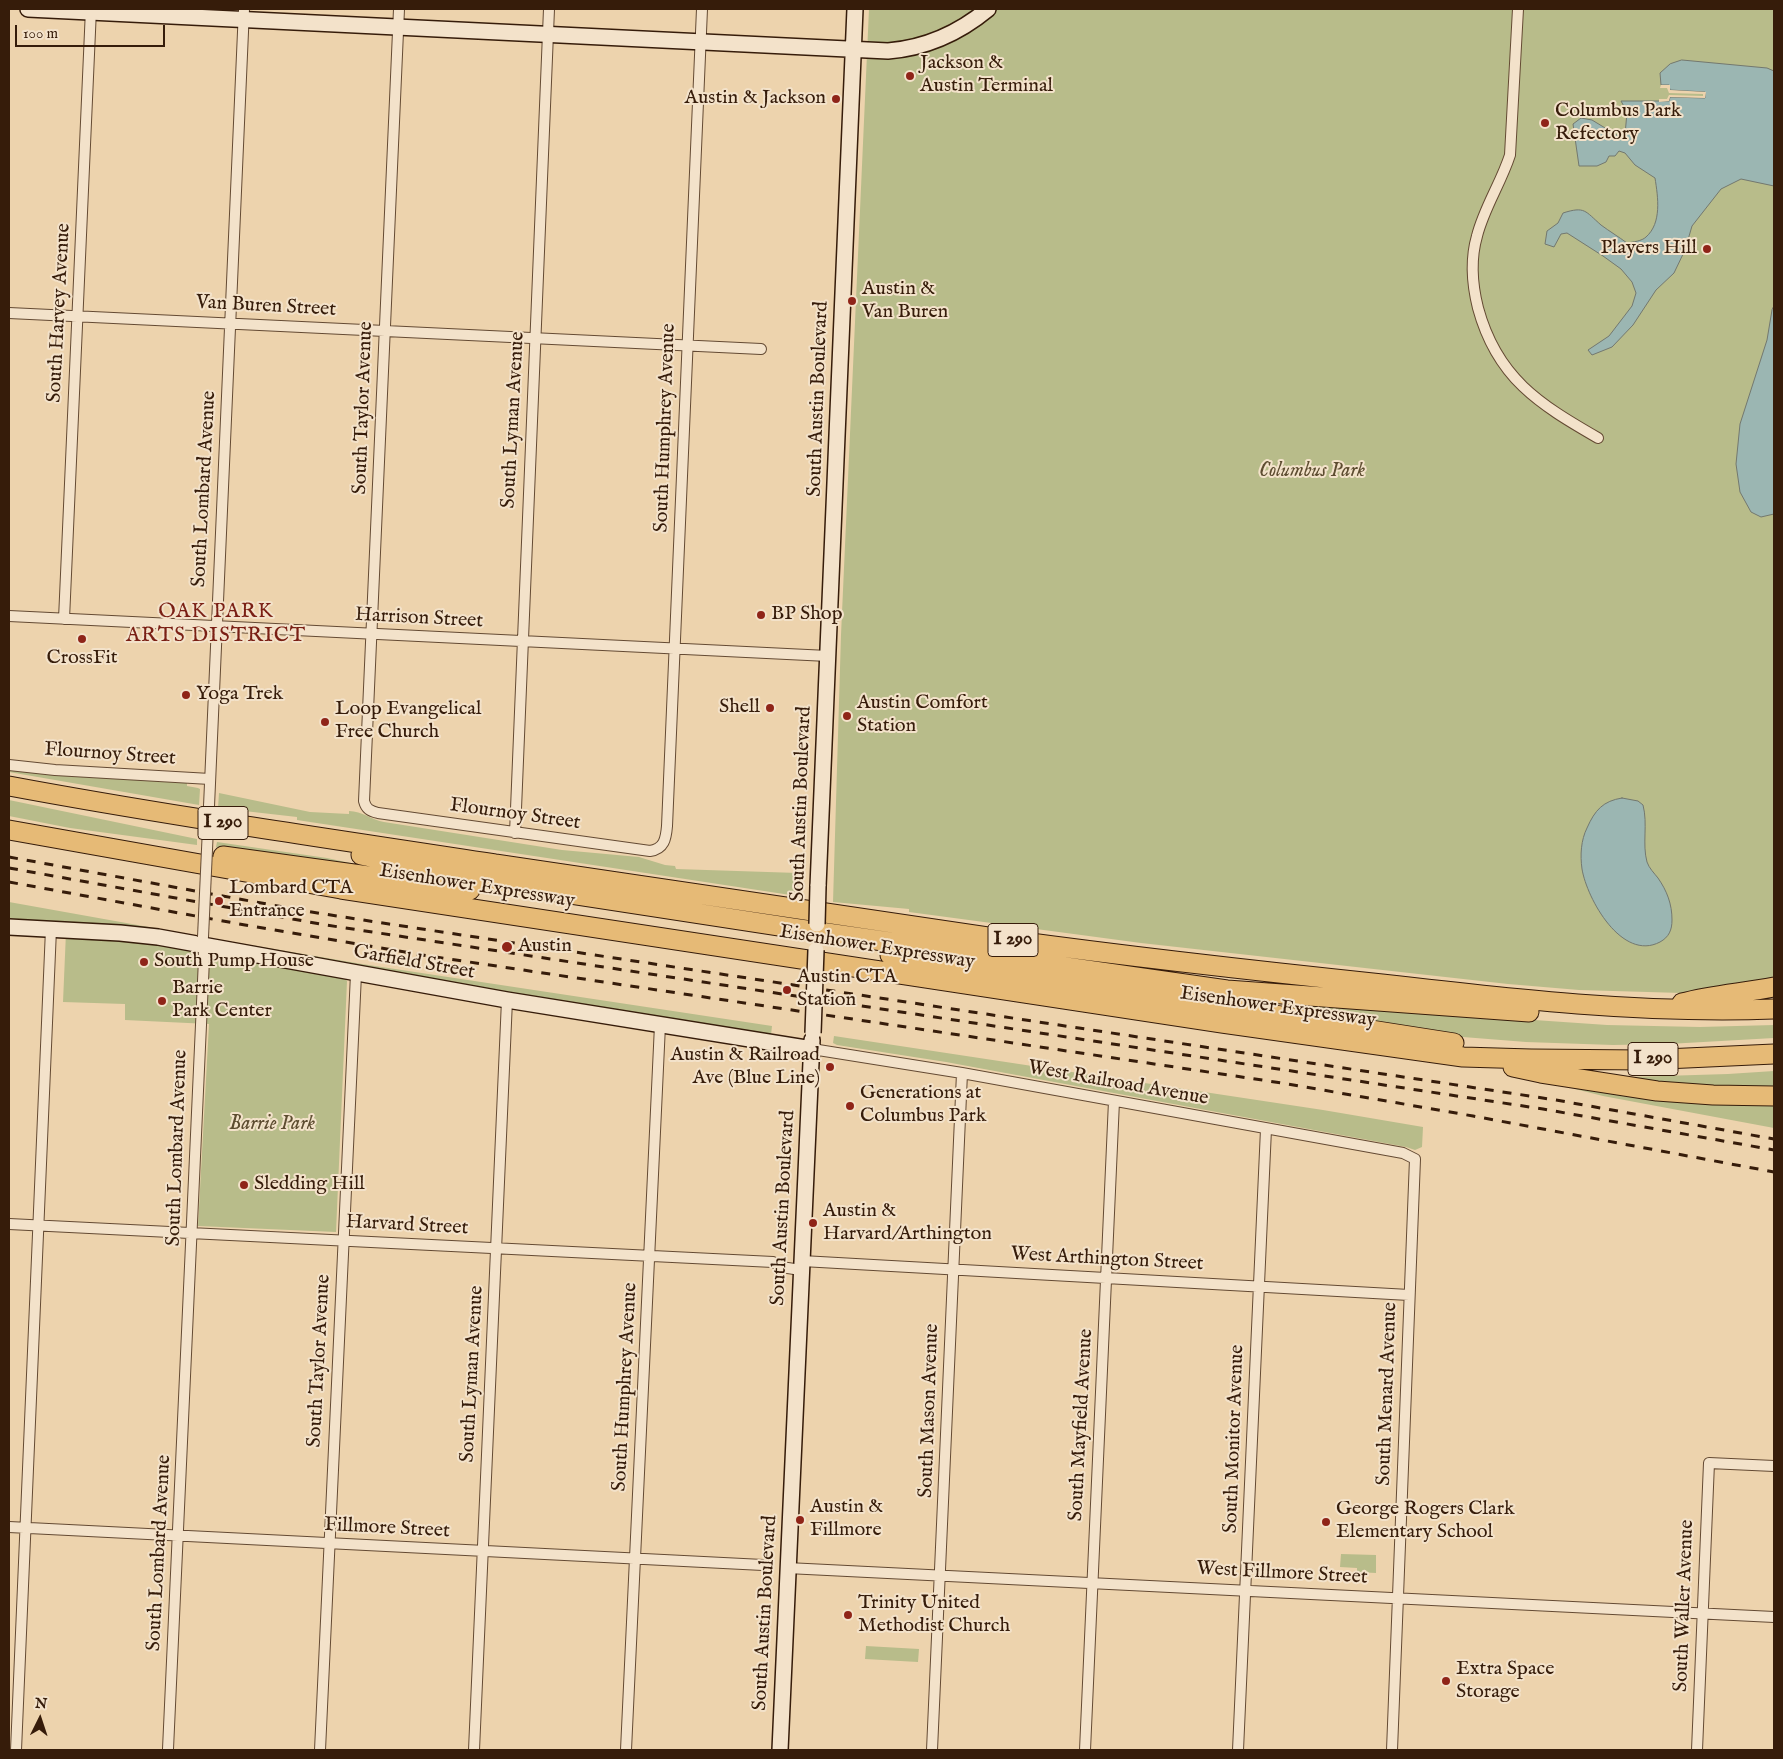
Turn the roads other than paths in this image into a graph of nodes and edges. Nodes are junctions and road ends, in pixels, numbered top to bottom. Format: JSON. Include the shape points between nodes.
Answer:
{"nodes":[{"id":1,"x":28,"y":9,"type":"edge"},
{"id":2,"x":399,"y":9,"type":"edge"},
{"id":3,"x":549,"y":9,"type":"edge"},
{"id":4,"x":702,"y":9,"type":"edge"},
{"id":5,"x":855,"y":9,"type":"edge"},
{"id":6,"x":988,"y":9,"type":"edge"},
{"id":7,"x":1518,"y":9,"type":"edge"},
{"id":8,"x":91,"y":10,"type":"edge"},
{"id":9,"x":244,"y":14,"type":"edge"},
{"id":10,"x":399,"y":26,"type":"junction"},
{"id":11,"x":548,"y":33,"type":"junction"},
{"id":12,"x":700,"y":41,"type":"junction"},
{"id":13,"x":853,"y":50,"type":"junction"},
{"id":14,"x":9,"y":313,"type":"edge"},
{"id":15,"x":78,"y":316,"type":"junction"},
{"id":16,"x":230,"y":323,"type":"junction"},
{"id":17,"x":385,"y":331,"type":"junction"},
{"id":18,"x":535,"y":338,"type":"junction"},
{"id":19,"x":687,"y":345,"type":"junction"},
{"id":20,"x":761,"y":349,"type":"dead end"},
{"id":21,"x":1598,"y":438,"type":"dead end"},
{"id":22,"x":9,"y":616,"type":"edge"},
{"id":23,"x":64,"y":619,"type":"junction"},
{"id":24,"x":217,"y":626,"type":"junction"},
{"id":25,"x":372,"y":634,"type":"junction"},
{"id":26,"x":522,"y":641,"type":"junction"},
{"id":27,"x":674,"y":649,"type":"junction"},
{"id":28,"x":828,"y":656,"type":"junction"},
{"id":29,"x":9,"y":765,"type":"edge"},
{"id":30,"x":210,"y":779,"type":"junction"},
{"id":31,"x":9,"y":786,"type":"edge"},
{"id":32,"x":366,"y":808,"type":"joint"},
{"id":33,"x":9,"y":830,"type":"edge"},
{"id":34,"x":515,"y":833,"type":"junction"},
{"id":35,"x":303,"y":835,"type":"junction"},
{"id":36,"x":660,"y":848,"type":"joint"},
{"id":37,"x":149,"y":856,"type":"junction"},
{"id":38,"x":9,"y":927,"type":"edge"},
{"id":39,"x":51,"y":929,"type":"junction"},
{"id":40,"x":816,"y":938,"type":"junction"},
{"id":41,"x":203,"y":941,"type":"junction"},
{"id":42,"x":356,"y":974,"type":"junction"},
{"id":43,"x":1774,"y":988,"type":"edge"},
{"id":44,"x":507,"y":1000,"type":"junction"},
{"id":45,"x":1662,"y":1008,"type":"junction"},
{"id":46,"x":1774,"y":1009,"type":"edge"},
{"id":47,"x":1727,"y":1010,"type":"junction"},
{"id":48,"x":660,"y":1024,"type":"junction"},
{"id":49,"x":812,"y":1049,"type":"junction"},
{"id":50,"x":1774,"y":1054,"type":"edge"},
{"id":51,"x":1463,"y":1057,"type":"junction"},
{"id":52,"x":1531,"y":1059,"type":"junction"},
{"id":53,"x":962,"y":1074,"type":"junction"},
{"id":54,"x":1774,"y":1096,"type":"edge"},
{"id":55,"x":1114,"y":1101,"type":"junction"},
{"id":56,"x":1266,"y":1129,"type":"junction"},
{"id":57,"x":1415,"y":1159,"type":"joint"},
{"id":58,"x":9,"y":1224,"type":"edge"},
{"id":59,"x":38,"y":1225,"type":"junction"},
{"id":60,"x":192,"y":1234,"type":"junction"},
{"id":61,"x":343,"y":1241,"type":"junction"},
{"id":62,"x":496,"y":1248,"type":"junction"},
{"id":63,"x":649,"y":1256,"type":"junction"},
{"id":64,"x":802,"y":1265,"type":"junction"},
{"id":65,"x":954,"y":1270,"type":"junction"},
{"id":66,"x":1106,"y":1278,"type":"junction"},
{"id":67,"x":1259,"y":1286,"type":"junction"},
{"id":68,"x":1410,"y":1295,"type":"junction"},
{"id":69,"x":1774,"y":1466,"type":"edge"},
{"id":70,"x":9,"y":1527,"type":"edge"},
{"id":71,"x":26,"y":1528,"type":"junction"},
{"id":72,"x":178,"y":1536,"type":"junction"},
{"id":73,"x":330,"y":1544,"type":"junction"},
{"id":74,"x":483,"y":1551,"type":"junction"},
{"id":75,"x":635,"y":1559,"type":"junction"},
{"id":76,"x":763,"y":1566,"type":"dead end"},
{"id":77,"x":787,"y":1568,"type":"junction"},
{"id":78,"x":940,"y":1575,"type":"junction"},
{"id":79,"x":1093,"y":1583,"type":"junction"},
{"id":80,"x":1245,"y":1590,"type":"junction"},
{"id":81,"x":1398,"y":1598,"type":"junction"},
{"id":82,"x":1702,"y":1613,"type":"junction"},
{"id":83,"x":1774,"y":1617,"type":"edge"},
{"id":84,"x":168,"y":1749,"type":"edge"},
{"id":85,"x":16,"y":1750,"type":"edge"},
{"id":86,"x":320,"y":1750,"type":"edge"},
{"id":87,"x":474,"y":1750,"type":"edge"},
{"id":88,"x":626,"y":1750,"type":"edge"},
{"id":89,"x":780,"y":1750,"type":"edge"},
{"id":90,"x":932,"y":1750,"type":"edge"},
{"id":91,"x":1085,"y":1750,"type":"edge"},
{"id":92,"x":1238,"y":1750,"type":"edge"},
{"id":93,"x":1392,"y":1750,"type":"edge"},
{"id":94,"x":1697,"y":1750,"type":"edge"}],
"edges":[{"from":1,"to":8,"type":"street"},
{"from":2,"to":10,"type":"street","name":"South Taylor Avenue"},
{"from":3,"to":11,"type":"street","name":"South Lyman Avenue"},
{"from":4,"to":12,"type":"street","name":"South Humphrey Avenue"},
{"from":5,"to":13,"type":"street","name":"South Austin Boulevard"},
{"from":6,"to":13,"type":"street","via":[[965,26],[919,46]]},
{"from":7,"to":21,"type":"street","via":[[1510,155],[1476,237],[1473,262],[1475,295],[1491,345],[1504,366],[1540,401]]},
{"from":8,"to":9,"type":"street"},
{"from":8,"to":15,"type":"street","name":"South Harvey Avenue"},
{"from":9,"to":10,"type":"street"},
{"from":9,"to":16,"type":"street","name":"South Lombard Avenue"},
{"from":10,"to":11,"type":"street"},
{"from":10,"to":17,"type":"street","name":"South Taylor Avenue"},
{"from":11,"to":12,"type":"street"},
{"from":11,"to":18,"type":"street","name":"South Lyman Avenue"},
{"from":12,"to":13,"type":"street"},
{"from":12,"to":19,"type":"street","name":"South Humphrey Avenue"},
{"from":13,"to":28,"type":"street","name":"South Austin Boulevard"},
{"from":14,"to":15,"type":"street","name":"Van Buren Street"},
{"from":15,"to":16,"type":"street","name":"Van Buren Street"},
{"from":15,"to":23,"type":"street","name":"South Harvey Avenue"},
{"from":16,"to":17,"type":"street","name":"Van Buren Street"},
{"from":16,"to":24,"type":"street","name":"South Lombard Avenue"},
{"from":17,"to":18,"type":"street","name":"Van Buren Street"},
{"from":17,"to":25,"type":"street","name":"South Taylor Avenue"},
{"from":18,"to":19,"type":"street","name":"Van Buren Street"},
{"from":18,"to":26,"type":"street","name":"South Lyman Avenue"},
{"from":19,"to":20,"type":"street","name":"Van Buren Street"},
{"from":19,"to":27,"type":"street","name":"South Humphrey Avenue"},
{"from":22,"to":23,"type":"street","name":"Harrison Street"},
{"from":23,"to":24,"type":"street","name":"Harrison Street"},
{"from":24,"to":25,"type":"street","name":"Harrison Street"},
{"from":24,"to":30,"type":"street","name":"South Lombard Avenue"},
{"from":25,"to":26,"type":"street","name":"Harrison Street"},
{"from":25,"to":32,"type":"street","name":"South Taylor Avenue"},
{"from":26,"to":27,"type":"street","name":"Harrison Street"},
{"from":26,"to":34,"type":"street","name":"South Lyman Avenue"},
{"from":27,"to":28,"type":"street","name":"Harrison Street"},
{"from":27,"to":36,"type":"street","name":"South Humphrey Avenue","via":[[666,835]]},
{"from":28,"to":40,"type":"street","name":"South Austin Boulevard","bridge":true},
{"from":29,"to":30,"type":"street","name":"Flournoy Street"},
{"from":30,"to":41,"type":"street","name":"South Lombard Avenue","bridge":true},
{"from":31,"to":35,"type":"highway","name":"Eisenhower Expressway","number":"I 290"},
{"from":32,"to":34,"type":"street","name":"Flournoy Street","via":[[372,812]]},
{"from":33,"to":37,"type":"highway","name":"Eisenhower Expressway","number":"I 290"},
{"from":34,"to":36,"type":"street","name":"Flournoy Street","via":[[650,852]]},
{"from":35,"to":40,"type":"highway","via":[[365,857]]},
{"from":35,"to":45,"type":"highway","name":"Eisenhower Expressway","number":"I 290","via":[[849,918],[1107,953],[1450,992]]},
{"from":37,"to":40,"type":"highway","via":[[228,857]]},
{"from":37,"to":51,"type":"highway","name":"Eisenhower Expressway","number":"I 290","via":[[370,894]]},
{"from":38,"to":39,"type":"street","name":"Garfield Street"},
{"from":39,"to":41,"type":"street","name":"Garfield Street"},
{"from":39,"to":59,"type":"street"},
{"from":40,"to":47,"type":"highway","via":[[1227,990],[1605,1017],[1672,1019]]},
{"from":40,"to":49,"type":"street","name":"South Austin Boulevard","bridge":true},
{"from":40,"to":52,"type":"highway","via":[[1471,1045]]},
{"from":41,"to":42,"type":"street","name":"Garfield Street"},
{"from":41,"to":60,"type":"street","name":"South Lombard Avenue"},
{"from":42,"to":44,"type":"street","name":"Garfield Street"},
{"from":42,"to":61,"type":"street","name":"South Taylor Avenue"},
{"from":43,"to":45,"type":"highway","via":[[1705,997]]},
{"from":44,"to":48,"type":"street","name":"Garfield Street"},
{"from":44,"to":62,"type":"street","name":"South Lyman Avenue"},
{"from":45,"to":47,"type":"highway","name":"Eisenhower Expressway","number":"I 290"},
{"from":46,"to":47,"type":"highway","name":"Eisenhower Expressway","number":"I 290"},
{"from":48,"to":49,"type":"street","name":"Garfield Street"},
{"from":48,"to":63,"type":"street","name":"South Humphrey Avenue"},
{"from":49,"to":53,"type":"street","name":"West Railroad Avenue"},
{"from":49,"to":64,"type":"street","name":"South Austin Boulevard"},
{"from":50,"to":52,"type":"highway","name":"Eisenhower Expressway","number":"I 290","via":[[1643,1060]]},
{"from":51,"to":52,"type":"highway","name":"Eisenhower Expressway","number":"I 290"},
{"from":51,"to":54,"type":"highway","via":[[1541,1074],[1656,1090]]},
{"from":53,"to":55,"type":"street","name":"West Railroad Avenue"},
{"from":53,"to":65,"type":"street","name":"South Mason Avenue"},
{"from":55,"to":56,"type":"street","name":"West Railroad Avenue"},
{"from":55,"to":66,"type":"street","name":"South Mayfield Avenue"},
{"from":56,"to":57,"type":"street","name":"West Railroad Avenue","via":[[1403,1153]]},
{"from":56,"to":67,"type":"street","name":"South Monitor Avenue"},
{"from":57,"to":68,"type":"street","name":"South Menard Avenue"},
{"from":58,"to":59,"type":"street","name":"Harvard Street"},
{"from":59,"to":60,"type":"street","name":"Harvard Street"},
{"from":59,"to":71,"type":"street"},
{"from":60,"to":61,"type":"street","name":"Harvard Street"},
{"from":60,"to":72,"type":"street","name":"South Lombard Avenue"},
{"from":61,"to":62,"type":"street","name":"Harvard Street"},
{"from":61,"to":73,"type":"street","name":"South Taylor Avenue"},
{"from":62,"to":63,"type":"street","name":"Harvard Street"},
{"from":62,"to":74,"type":"street","name":"South Lyman Avenue"},
{"from":63,"to":64,"type":"street","name":"Harvard Street","via":[[773,1262],[781,1267]]},
{"from":63,"to":75,"type":"street","name":"South Humphrey Avenue"},
{"from":64,"to":65,"type":"street","name":"West Arthington Street"},
{"from":64,"to":77,"type":"street","name":"South Austin Boulevard"},
{"from":65,"to":66,"type":"street","name":"West Arthington Street"},
{"from":65,"to":78,"type":"street","name":"South Mason Avenue"},
{"from":66,"to":67,"type":"street","name":"West Arthington Street"},
{"from":66,"to":79,"type":"street","name":"South Mayfield Avenue"},
{"from":67,"to":68,"type":"street","name":"West Arthington Street"},
{"from":67,"to":80,"type":"street","name":"South Monitor Avenue"},
{"from":68,"to":81,"type":"street","name":"South Menard Avenue"},
{"from":69,"to":82,"type":"street","name":"South Waller Avenue","via":[[1709,1463]]},
{"from":70,"to":71,"type":"street","name":"Fillmore Street"},
{"from":71,"to":72,"type":"street","name":"Fillmore Street"},
{"from":71,"to":85,"type":"street"},
{"from":72,"to":73,"type":"street","name":"Fillmore Street"},
{"from":72,"to":84,"type":"street","name":"South Lombard Avenue"},
{"from":73,"to":74,"type":"street","name":"Fillmore Street"},
{"from":73,"to":86,"type":"street","name":"South Taylor Avenue"},
{"from":74,"to":75,"type":"street","name":"Fillmore Street"},
{"from":74,"to":87,"type":"street","name":"South Lyman Avenue"},
{"from":75,"to":76,"type":"street","name":"Fillmore Street"},
{"from":75,"to":88,"type":"street","name":"South Humphrey Avenue"},
{"from":77,"to":78,"type":"street","name":"West Fillmore Street"},
{"from":77,"to":89,"type":"street","name":"South Austin Boulevard"},
{"from":78,"to":79,"type":"street","name":"West Fillmore Street"},
{"from":78,"to":90,"type":"street","name":"South Mason Avenue"},
{"from":79,"to":80,"type":"street","name":"West Fillmore Street"},
{"from":79,"to":91,"type":"street","name":"South Mayfield Avenue"},
{"from":80,"to":81,"type":"street","name":"West Fillmore Street"},
{"from":80,"to":92,"type":"street","name":"South Monitor Avenue"},
{"from":81,"to":82,"type":"street","name":"West Fillmore Street"},
{"from":81,"to":93,"type":"street","name":"South Menard Avenue"},
{"from":82,"to":83,"type":"street","name":"West Fillmore Street"},
{"from":82,"to":94,"type":"street","name":"South Waller Avenue"}]}
